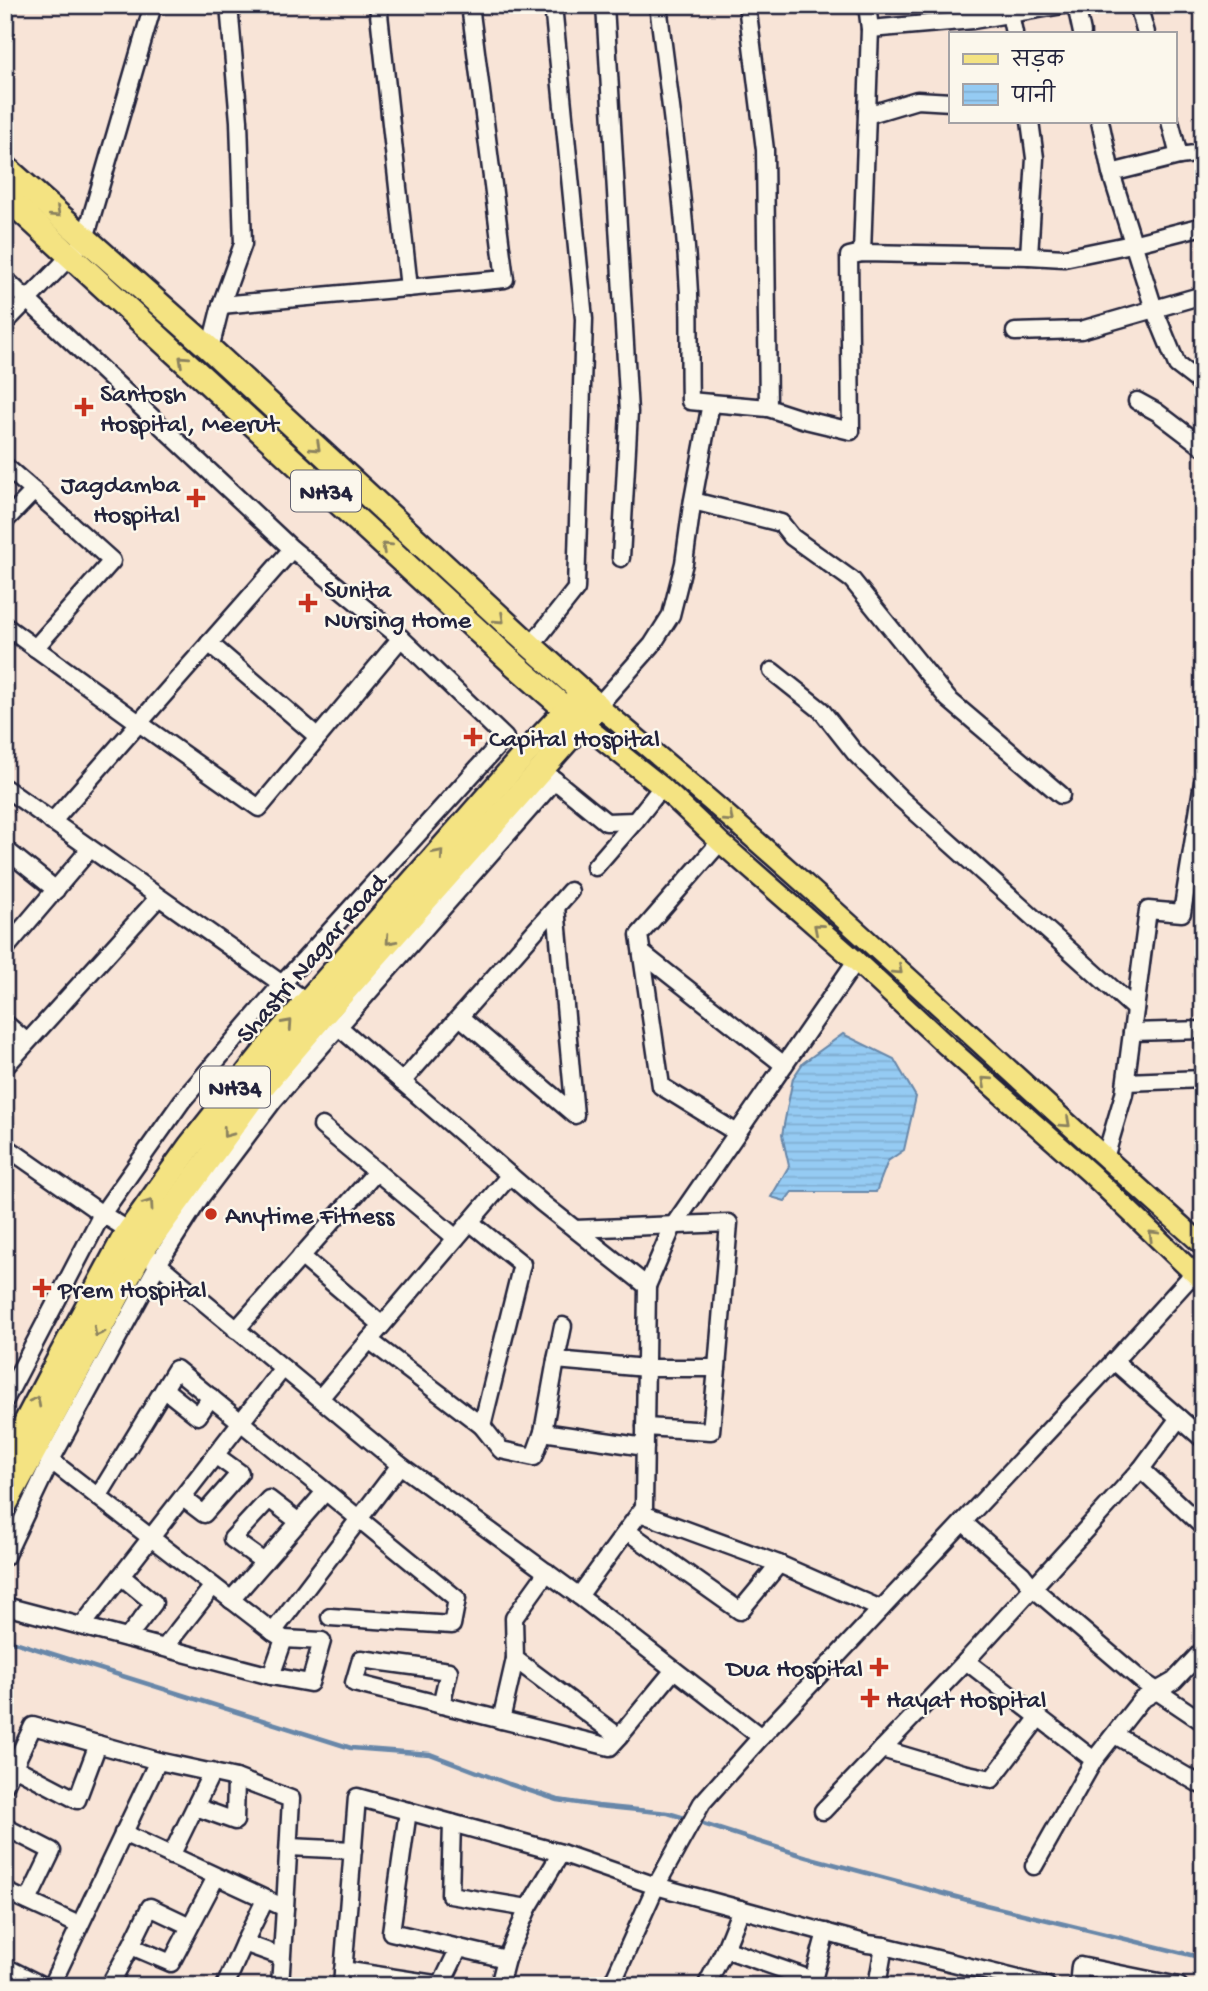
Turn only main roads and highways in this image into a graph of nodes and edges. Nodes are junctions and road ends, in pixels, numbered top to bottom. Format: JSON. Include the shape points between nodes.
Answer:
{"nodes":[{"id":1,"x":5,"y":167,"type":"edge"},
{"id":2,"x":5,"y":196,"type":"edge"},
{"id":3,"x":78,"y":247,"type":"junction"},
{"id":4,"x":285,"y":419,"type":"junction"},
{"id":5,"x":268,"y":438,"type":"junction"},
{"id":6,"x":360,"y":488,"type":"junction"},
{"id":7,"x":343,"y":507,"type":"junction"},
{"id":8,"x":440,"y":562,"type":"junction"},
{"id":9,"x":422,"y":580,"type":"junction"},
{"id":10,"x":582,"y":708,"type":"junction"},
{"id":11,"x":525,"y":754,"type":"junction"},
{"id":12,"x":549,"y":775,"type":"junction"},
{"id":13,"x":323,"y":1014,"type":"junction"},
{"id":14,"x":1105,"y":1158,"type":"junction"},
{"id":15,"x":1090,"y":1173,"type":"junction"},
{"id":16,"x":1203,"y":1245,"type":"edge"},
{"id":17,"x":1200,"y":1273,"type":"edge"},
{"id":18,"x":27,"y":1446,"type":"edge"},
{"id":19,"x":5,"y":1462,"type":"edge"},
{"id":20,"x":5,"y":1505,"type":"edge"}],
"edges":[{"from":1,"to":3,"type":"highway","name":"NH34","number":"NH34","one_way":true},
{"from":2,"to":3,"type":"highway","number":"NH34"},
{"from":3,"to":4,"type":"highway","name":"NH34","number":"NH34","via":[[210,349]]},
{"from":5,"to":3,"type":"highway","number":"NH34","one_way":true},
{"from":4,"to":5,"type":"highway"},
{"from":4,"to":6,"type":"highway","name":"NH34","number":"NH34","one_way":true},
{"from":5,"to":7,"type":"highway","number":"NH34"},
{"from":6,"to":7,"type":"highway"},
{"from":6,"to":8,"type":"highway","name":"NH34","number":"NH34"},
{"from":9,"to":7,"type":"highway","number":"NH34","one_way":true},
{"from":8,"to":9,"type":"highway"},
{"from":8,"to":10,"type":"highway","name":"NH34","number":"NH34","one_way":true,"via":[[531,646]]},
{"from":9,"to":10,"type":"highway","number":"NH34","via":[[514,664]]},
{"from":10,"to":11,"type":"highway","name":"Shastri Nagar Road","number":"NH34"},
{"from":10,"to":12,"type":"highway","number":"NH34"},
{"from":10,"to":14,"type":"main road","one_way":true,"via":[[678,772]]},
{"from":15,"to":10,"type":"main road","one_way":true,"via":[[720,842]]},
{"from":11,"to":12,"type":"highway"},
{"from":13,"to":11,"type":"highway","name":"Shastri Nagar Road","number":"NH34","one_way":true},
{"from":12,"to":13,"type":"highway","number":"NH34"},
{"from":13,"to":18,"type":"highway","name":"Shastri Nagar Road","number":"NH34","via":[[229,1095],[190,1146],[143,1249],[61,1355]]},
{"from":14,"to":15,"type":"main road"},
{"from":14,"to":16,"type":"main road"},
{"from":17,"to":15,"type":"main road","one_way":true},
{"from":18,"to":19,"type":"highway","name":"Shastri Nagar Road","number":"NH34"},
{"from":18,"to":20,"type":"highway","number":"NH34"}]}
